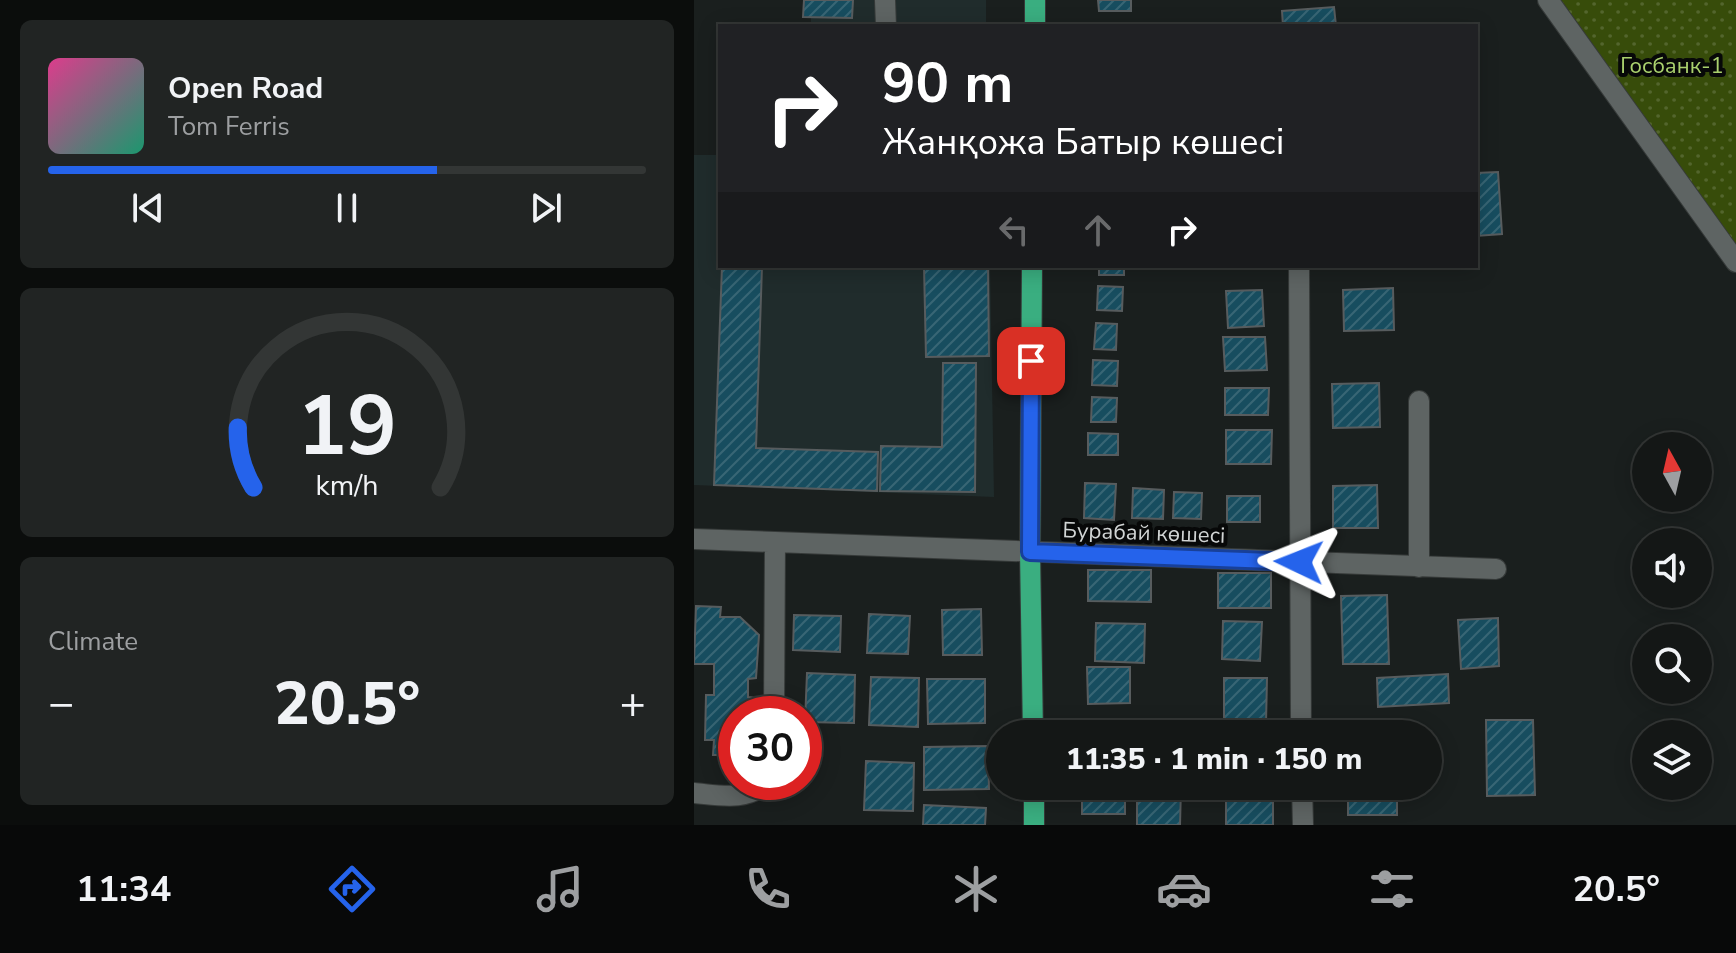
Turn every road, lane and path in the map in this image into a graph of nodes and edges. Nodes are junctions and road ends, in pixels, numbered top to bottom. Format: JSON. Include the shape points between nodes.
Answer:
{"nodes":[{"id":1,"x":885,"y":0,"type":"edge"},
{"id":2,"x":1035,"y":0,"type":"edge"},
{"id":3,"x":1548,"y":0,"type":"edge"},
{"id":4,"x":886,"y":24,"type":"edge"},
{"id":5,"x":1035,"y":24,"type":"edge"},
{"id":6,"x":1736,"y":262,"type":"edge"},
{"id":7,"x":1032,"y":268,"type":"edge"},
{"id":8,"x":1299,"y":268,"type":"edge"},
{"id":9,"x":1419,"y":401,"type":"dead end"},
{"id":10,"x":694,"y":539,"type":"edge"},
{"id":11,"x":775,"y":542,"type":"junction"},
{"id":12,"x":1030,"y":552,"type":"junction"},
{"id":13,"x":1299,"y":562,"type":"junction"},
{"id":14,"x":1419,"y":567,"type":"junction"},
{"id":15,"x":1496,"y":569,"type":"dead end"},
{"id":16,"x":774,"y":696,"type":"edge"},
{"id":17,"x":1033,"y":720,"type":"edge"},
{"id":18,"x":1301,"y":720,"type":"edge"},
{"id":19,"x":694,"y":793,"type":"edge"},
{"id":20,"x":718,"y":795,"type":"edge"},
{"id":21,"x":1034,"y":800,"type":"edge"},
{"id":22,"x":1302,"y":800,"type":"edge"},
{"id":23,"x":1034,"y":825,"type":"edge"},
{"id":24,"x":1303,"y":825,"type":"edge"}],
"edges":[{"from":1,"to":4,"type":"street"},
{"from":2,"to":5,"type":"main road"},
{"from":3,"to":6,"type":"street"},
{"from":7,"to":12,"type":"main road"},
{"from":8,"to":13,"type":"street"},
{"from":9,"to":14,"type":"street"},
{"from":10,"to":11,"type":"street","name":"Бурабай көшесі"},
{"from":11,"to":12,"type":"street","name":"Бурабай көшесі"},
{"from":11,"to":16,"type":"street"},
{"from":12,"to":13,"type":"street","name":"Бурабай көшесі"},
{"from":12,"to":17,"type":"main road"},
{"from":13,"to":14,"type":"street","name":"Бурабай көшесі"},
{"from":13,"to":18,"type":"street"},
{"from":14,"to":15,"type":"street","name":"Бурабай көшесі"},
{"from":19,"to":20,"type":"street"},
{"from":21,"to":23,"type":"main road"},
{"from":22,"to":24,"type":"street"}]}
